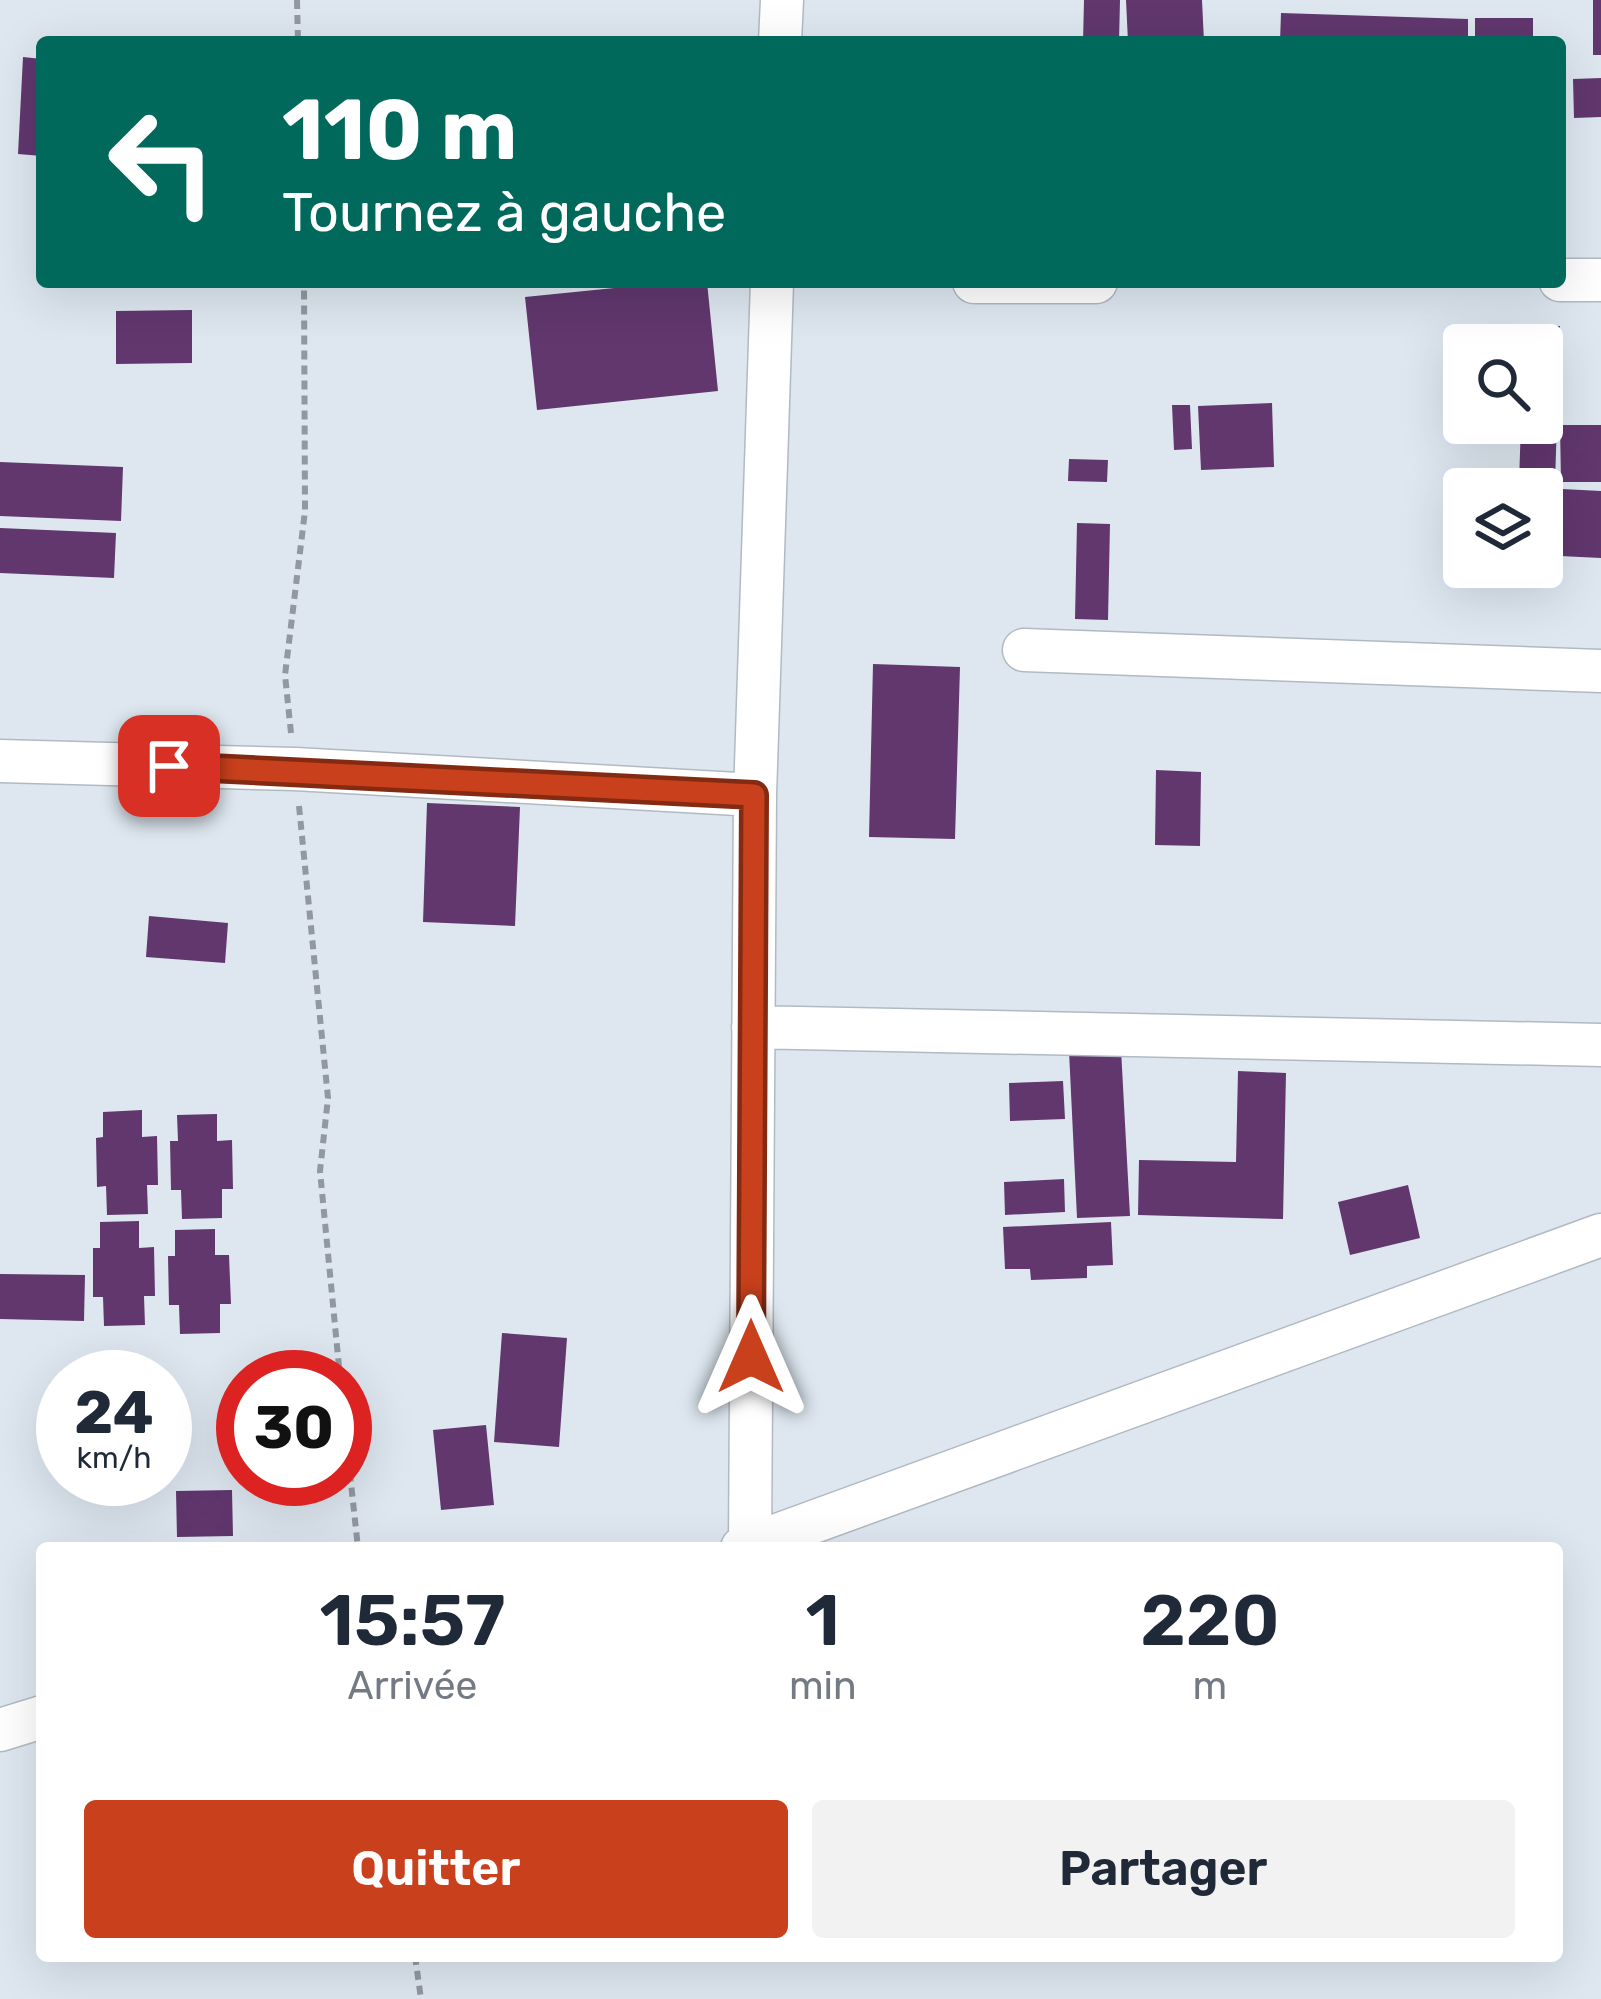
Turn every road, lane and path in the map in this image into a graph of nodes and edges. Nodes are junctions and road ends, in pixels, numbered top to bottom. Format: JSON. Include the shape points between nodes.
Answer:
{"nodes":[{"id":1,"x":297,"y":0,"type":"edge"},
{"id":2,"x":782,"y":0,"type":"edge"},
{"id":3,"x":298,"y":36,"type":"edge"},
{"id":4,"x":781,"y":36,"type":"edge"},
{"id":5,"x":1566,"y":280,"type":"edge"},
{"id":6,"x":1601,"y":280,"type":"edge"},
{"id":7,"x":304,"y":288,"type":"edge"},
{"id":8,"x":772,"y":288,"type":"edge"},
{"id":9,"x":1024,"y":650,"type":"dead end"},
{"id":10,"x":1601,"y":671,"type":"edge"},
{"id":11,"x":0,"y":761,"type":"edge"},
{"id":12,"x":295,"y":769,"type":"junction"},
{"id":13,"x":754,"y":795,"type":"junction"},
{"id":14,"x":753,"y":1027,"type":"junction"},
{"id":15,"x":1601,"y":1046,"type":"edge"},
{"id":16,"x":1601,"y":1235,"type":"edge"},
{"id":17,"x":337,"y":1350,"type":"edge"},
{"id":18,"x":353,"y":1506,"type":"edge"},
{"id":19,"x":357,"y":1542,"type":"edge"},
{"id":20,"x":746,"y":1542,"type":"edge"},
{"id":21,"x":757,"y":1542,"type":"edge"},
{"id":22,"x":36,"y":1720,"type":"edge"},
{"id":23,"x":0,"y":1730,"type":"edge"},
{"id":24,"x":416,"y":1962,"type":"edge"},
{"id":25,"x":421,"y":1999,"type":"edge"}],
"edges":[{"from":1,"to":3,"type":"path"},
{"from":2,"to":4,"type":"street"},
{"from":5,"to":6,"type":"street"},
{"from":7,"to":12,"type":"path","via":[[305,511],[285,675]]},
{"from":8,"to":13,"type":"street"},
{"from":9,"to":10,"type":"street"},
{"from":11,"to":12,"type":"street"},
{"from":12,"to":13,"type":"street"},
{"from":12,"to":17,"type":"path","via":[[328,1098],[320,1171]]},
{"from":13,"to":14,"type":"street"},
{"from":14,"to":15,"type":"street"},
{"from":14,"to":20,"type":"street"},
{"from":16,"to":21,"type":"street"},
{"from":18,"to":19,"type":"path"},
{"from":22,"to":23,"type":"street"},
{"from":24,"to":25,"type":"path"}]}
